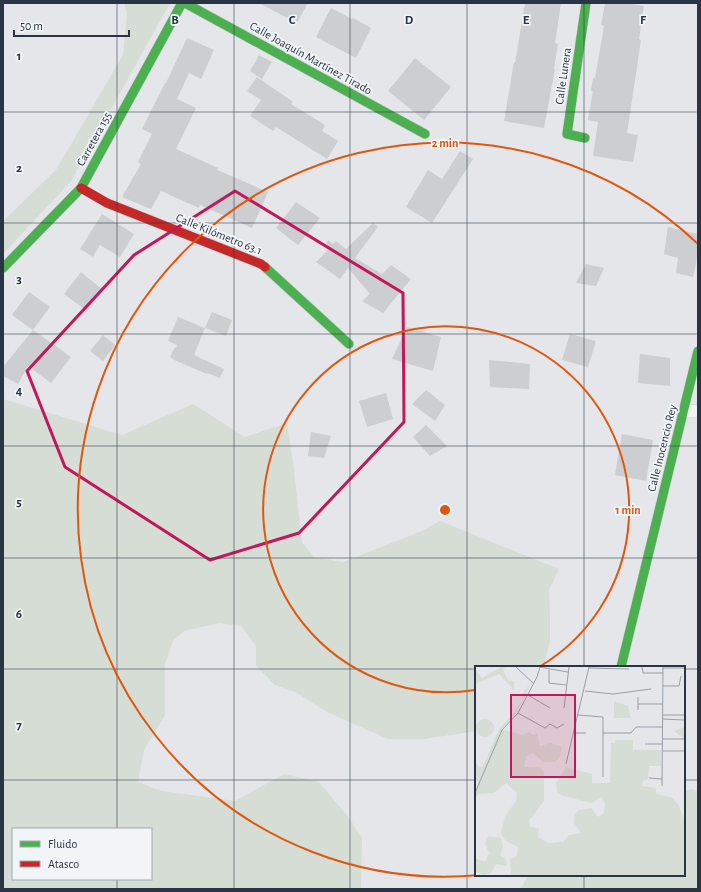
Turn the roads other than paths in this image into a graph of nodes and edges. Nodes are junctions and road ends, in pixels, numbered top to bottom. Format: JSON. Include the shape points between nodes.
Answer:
{"nodes":[{"id":1,"x":184,"y":3,"type":"edge"},
{"id":2,"x":586,"y":3,"type":"edge"},
{"id":3,"x":425,"y":134,"type":"dead end"},
{"id":4,"x":585,"y":138,"type":"dead end"},
{"id":5,"x":81,"y":188,"type":"junction"},
{"id":6,"x":3,"y":268,"type":"edge"},
{"id":7,"x":349,"y":344,"type":"dead end"},
{"id":8,"x":698,"y":351,"type":"edge"},
{"id":9,"x":683,"y":411,"type":"junction"},
{"id":10,"x":698,"y":411,"type":"edge"},
{"id":11,"x":621,"y":666,"type":"edge"}],
"edges":[{"from":1,"to":3,"type":"street","name":"Calle Joaquín Martínez Tirado"},
{"from":1,"to":5,"type":"street","name":"Carretera 155"},
{"from":2,"to":4,"type":"street","name":"Calle Lunera","via":[[567,134]]},
{"from":5,"to":6,"type":"street","name":"Carretera 155"},
{"from":5,"to":7,"type":"street","name":"Calle Kilómetro 63.1","via":[[107,203],[261,264]]},
{"from":8,"to":9,"type":"street","name":"Calle Inocencio Rey"},
{"from":9,"to":10,"type":"street"},
{"from":9,"to":11,"type":"street","name":"Calle Inocencio Rey"}]}
